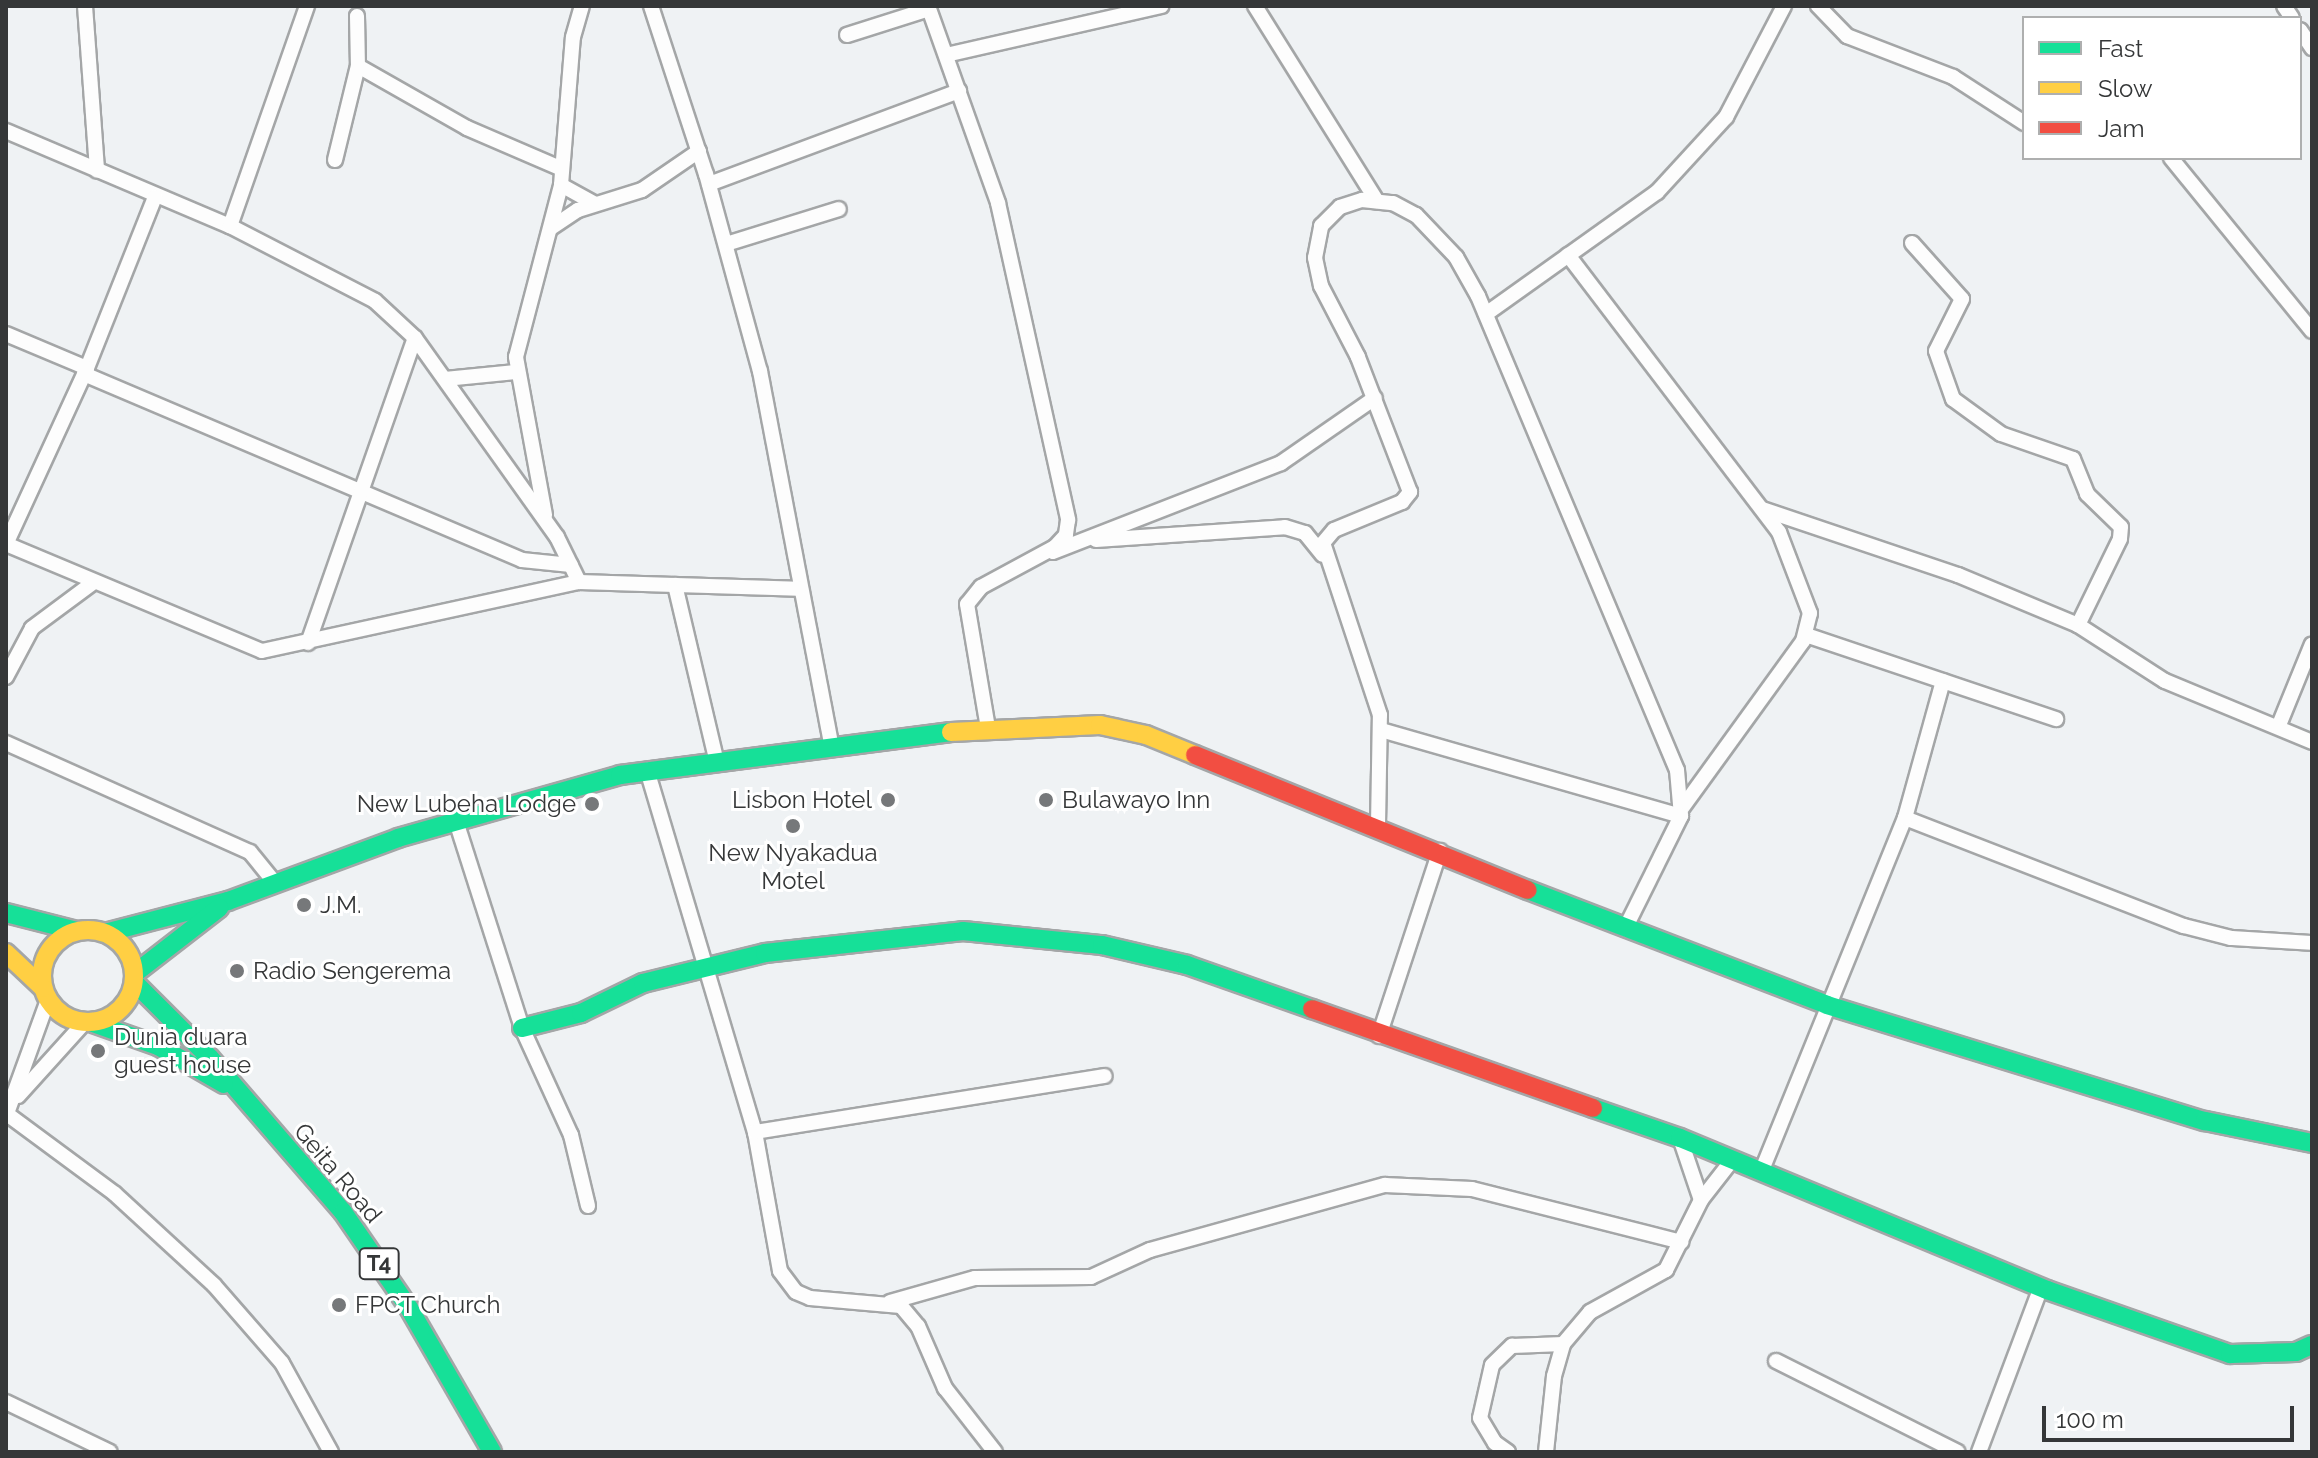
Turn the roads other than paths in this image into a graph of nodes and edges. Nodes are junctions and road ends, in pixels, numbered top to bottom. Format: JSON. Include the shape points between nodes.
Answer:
{"nodes":[{"id":1,"x":85,"y":6,"type":"edge"},
{"id":2,"x":307,"y":6,"type":"edge"},
{"id":3,"x":582,"y":6,"type":"edge"},
{"id":4,"x":651,"y":6,"type":"edge"},
{"id":5,"x":1161,"y":6,"type":"edge"},
{"id":6,"x":1255,"y":6,"type":"edge"},
{"id":7,"x":1784,"y":6,"type":"edge"},
{"id":8,"x":1818,"y":6,"type":"edge"},
{"id":9,"x":928,"y":7,"type":"edge"},
{"id":10,"x":357,"y":16,"type":"dead end"},
{"id":11,"x":847,"y":35,"type":"dead end"},
{"id":12,"x":946,"y":55,"type":"junction"},
{"id":13,"x":358,"y":66,"type":"junction"},
{"id":14,"x":959,"y":91,"type":"junction"},
{"id":15,"x":2022,"y":122,"type":"edge"},
{"id":16,"x":6,"y":131,"type":"edge"},
{"id":17,"x":699,"y":151,"type":"junction"},
{"id":18,"x":335,"y":160,"type":"dead end"},
{"id":19,"x":2173,"y":160,"type":"edge"},
{"id":20,"x":562,"y":169,"type":"junction"},
{"id":21,"x":97,"y":171,"type":"junction"},
{"id":22,"x":709,"y":184,"type":"junction"},
{"id":23,"x":561,"y":185,"type":"junction"},
{"id":24,"x":155,"y":197,"type":"junction"},
{"id":25,"x":1377,"y":201,"type":"junction"},
{"id":26,"x":595,"y":204,"type":"junction"},
{"id":27,"x":839,"y":209,"type":"dead end"},
{"id":28,"x":230,"y":226,"type":"junction"},
{"id":29,"x":551,"y":228,"type":"junction"},
{"id":30,"x":1912,"y":243,"type":"dead end"},
{"id":31,"x":726,"y":244,"type":"junction"},
{"id":32,"x":1568,"y":255,"type":"junction"},
{"id":33,"x":1486,"y":314,"type":"junction"},
{"id":34,"x":2312,"y":331,"type":"edge"},
{"id":35,"x":6,"y":334,"type":"edge"},
{"id":36,"x":415,"y":338,"type":"junction"},
{"id":37,"x":85,"y":371,"type":"junction"},
{"id":38,"x":516,"y":372,"type":"junction"},
{"id":39,"x":445,"y":379,"type":"junction"},
{"id":40,"x":1375,"y":398,"type":"junction"},
{"id":41,"x":360,"y":490,"type":"junction"},
{"id":42,"x":1761,"y":509,"type":"junction"},
{"id":43,"x":547,"y":523,"type":"junction"},
{"id":44,"x":1080,"y":541,"type":"junction"},
{"id":45,"x":1043,"y":555,"type":"junction"},
{"id":46,"x":1329,"y":562,"type":"junction"},
{"id":47,"x":571,"y":565,"type":"junction"},
{"id":48,"x":94,"y":582,"type":"junction"},
{"id":49,"x":579,"y":582,"type":"junction"},
{"id":50,"x":675,"y":585,"type":"junction"},
{"id":51,"x":799,"y":589,"type":"junction"},
{"id":52,"x":2078,"y":625,"type":"junction"},
{"id":53,"x":1806,"y":635,"type":"junction"},
{"id":54,"x":308,"y":643,"type":"junction"},
{"id":55,"x":2312,"y":644,"type":"edge"},
{"id":56,"x":6,"y":677,"type":"edge"},
{"id":57,"x":1943,"y":681,"type":"junction"},
{"id":58,"x":2056,"y":719,"type":"dead end"},
{"id":59,"x":2279,"y":725,"type":"junction"},
{"id":60,"x":988,"y":728,"type":"junction"},
{"id":61,"x":1381,"y":730,"type":"junction"},
{"id":62,"x":2312,"y":742,"type":"edge"},
{"id":63,"x":6,"y":743,"type":"edge"},
{"id":64,"x":831,"y":744,"type":"junction"},
{"id":65,"x":716,"y":758,"type":"junction"},
{"id":66,"x":647,"y":770,"type":"junction"},
{"id":67,"x":1682,"y":811,"type":"junction"},
{"id":68,"x":1905,"y":818,"type":"junction"},
{"id":69,"x":456,"y":821,"type":"junction"},
{"id":70,"x":1378,"y":825,"type":"junction"},
{"id":71,"x":1440,"y":851,"type":"junction"},
{"id":72,"x":275,"y":883,"type":"junction"},
{"id":73,"x":228,"y":901,"type":"junction"},
{"id":74,"x":6,"y":913,"type":"edge"},
{"id":75,"x":1625,"y":929,"type":"junction"},
{"id":76,"x":77,"y":931,"type":"junction"},
{"id":77,"x":105,"y":933,"type":"junction"},
{"id":78,"x":2312,"y":943,"type":"edge"},
{"id":79,"x":6,"y":953,"type":"edge"},
{"id":80,"x":708,"y":968,"type":"junction"},
{"id":81,"x":134,"y":978,"type":"junction"},
{"id":82,"x":45,"y":994,"type":"junction"},
{"id":83,"x":1827,"y":1005,"type":"junction"},
{"id":84,"x":89,"y":1023,"type":"junction"},
{"id":85,"x":522,"y":1028,"type":"junction"},
{"id":86,"x":1379,"y":1036,"type":"junction"},
{"id":87,"x":1105,"y":1076,"type":"dead end"},
{"id":88,"x":240,"y":1094,"type":"junction"},
{"id":89,"x":9,"y":1111,"type":"edge"},
{"id":90,"x":755,"y":1132,"type":"junction"},
{"id":91,"x":1680,"y":1138,"type":"junction"},
{"id":92,"x":2312,"y":1143,"type":"edge"},
{"id":93,"x":1733,"y":1159,"type":"junction"},
{"id":94,"x":1762,"y":1170,"type":"junction"},
{"id":95,"x":1701,"y":1200,"type":"junction"},
{"id":96,"x":588,"y":1206,"type":"dead end"},
{"id":97,"x":1681,"y":1242,"type":"junction"},
{"id":98,"x":2041,"y":1287,"type":"junction"},
{"id":99,"x":890,"y":1302,"type":"junction"},
{"id":100,"x":1563,"y":1344,"type":"junction"},
{"id":101,"x":2312,"y":1345,"type":"edge"},
{"id":102,"x":1776,"y":1361,"type":"dead end"},
{"id":103,"x":6,"y":1402,"type":"edge"},
{"id":104,"x":80,"y":1447,"type":"edge"},
{"id":105,"x":110,"y":1452,"type":"edge"},
{"id":106,"x":331,"y":1452,"type":"edge"},
{"id":107,"x":492,"y":1452,"type":"edge"},
{"id":108,"x":995,"y":1452,"type":"edge"},
{"id":109,"x":1508,"y":1452,"type":"edge"},
{"id":110,"x":1546,"y":1452,"type":"edge"},
{"id":111,"x":1958,"y":1452,"type":"edge"},
{"id":112,"x":1979,"y":1452,"type":"edge"}],
"edges":[{"from":1,"to":21,"type":"street"},
{"from":2,"to":28,"type":"street"},
{"from":3,"to":20,"type":"street","via":[[573,37]]},
{"from":4,"to":17,"type":"street"},
{"from":5,"to":12,"type":"street"},
{"from":6,"to":25,"type":"street"},
{"from":7,"to":32,"type":"street","via":[[1741,93],[1712,134],[1657,192]]},
{"from":8,"to":15,"type":"street","via":[[1847,36],[1953,77]]},
{"from":9,"to":11,"type":"street"},
{"from":9,"to":12,"type":"street"},
{"from":10,"to":13,"type":"street"},
{"from":12,"to":14,"type":"street"},
{"from":13,"to":18,"type":"street"},
{"from":13,"to":20,"type":"street","via":[[467,128]]},
{"from":14,"to":22,"type":"street"},
{"from":14,"to":45,"type":"street","via":[[1016,269],[1068,520],[1066,535]]},
{"from":16,"to":21,"type":"street"},
{"from":17,"to":22,"type":"street"},
{"from":17,"to":26,"type":"street","via":[[642,190]]},
{"from":19,"to":34,"type":"street"},
{"from":20,"to":23,"type":"street"},
{"from":21,"to":24,"type":"street"},
{"from":22,"to":31,"type":"street"},
{"from":23,"to":26,"type":"street"},
{"from":23,"to":29,"type":"street"},
{"from":24,"to":28,"type":"street"},
{"from":24,"to":37,"type":"street"},
{"from":25,"to":33,"type":"street","via":[[1393,203],[1428,226],[1456,257]]},
{"from":25,"to":40,"type":"street","via":[[1340,207],[1321,226],[1315,258],[1321,286]]},
{"from":26,"to":29,"type":"street"},
{"from":27,"to":31,"type":"street"},
{"from":28,"to":36,"type":"street","via":[[357,289]]},
{"from":29,"to":38,"type":"street"},
{"from":30,"to":52,"type":"street","via":[[1962,299],[1936,351],[1953,399],[2001,434],[2073,459],[2087,494],[2121,527]]},
{"from":31,"to":51,"type":"street","via":[[760,371]]},
{"from":32,"to":33,"type":"street"},
{"from":32,"to":42,"type":"street"},
{"from":33,"to":67,"type":"street","via":[[1677,770]]},
{"from":35,"to":37,"type":"street"},
{"from":36,"to":39,"type":"street"},
{"from":36,"to":41,"type":"street"},
{"from":37,"to":41,"type":"street"},
{"from":37,"to":48,"type":"street","via":[[6,544]]},
{"from":38,"to":39,"type":"street"},
{"from":38,"to":43,"type":"street"},
{"from":39,"to":43,"type":"street"},
{"from":40,"to":44,"type":"street","via":[[1281,463]]},
{"from":40,"to":46,"type":"street","via":[[1410,492],[1402,502],[1326,535]]},
{"from":41,"to":47,"type":"street","via":[[522,560]]},
{"from":41,"to":54,"type":"street"},
{"from":42,"to":52,"type":"street","via":[[1958,575]]},
{"from":42,"to":53,"type":"street","via":[[1794,562],[1810,613]]},
{"from":43,"to":47,"type":"street"},
{"from":44,"to":45,"type":"street"},
{"from":44,"to":46,"type":"street","via":[[1285,527],[1308,535]]},
{"from":45,"to":60,"type":"street","via":[[981,587],[967,604]]},
{"from":46,"to":61,"type":"street","via":[[1377,701]]},
{"from":47,"to":49,"type":"street"},
{"from":48,"to":54,"type":"street","via":[[251,649]]},
{"from":48,"to":56,"type":"street","via":[[32,628]]},
{"from":49,"to":50,"type":"street"},
{"from":49,"to":54,"type":"street"},
{"from":50,"to":51,"type":"street"},
{"from":50,"to":65,"type":"street"},
{"from":51,"to":64,"type":"street"},
{"from":52,"to":59,"type":"street","via":[[2165,681]]},
{"from":53,"to":57,"type":"street"},
{"from":53,"to":67,"type":"street"},
{"from":55,"to":59,"type":"street"},
{"from":57,"to":58,"type":"street"},
{"from":57,"to":68,"type":"street"},
{"from":59,"to":62,"type":"street"},
{"from":60,"to":64,"type":"main road"},
{"from":60,"to":70,"type":"main road","via":[[1068,722],[1146,735]]},
{"from":61,"to":67,"type":"street"},
{"from":61,"to":70,"type":"street"},
{"from":63,"to":72,"type":"street","via":[[250,852]]},
{"from":64,"to":65,"type":"main road"},
{"from":65,"to":66,"type":"main road"},
{"from":66,"to":69,"type":"main road"},
{"from":66,"to":80,"type":"street"},
{"from":67,"to":75,"type":"street"},
{"from":68,"to":78,"type":"street","via":[[2184,926],[2231,938]]},
{"from":68,"to":83,"type":"street"},
{"from":69,"to":72,"type":"main road"},
{"from":69,"to":85,"type":"street"},
{"from":70,"to":71,"type":"main road"},
{"from":71,"to":75,"type":"main road"},
{"from":71,"to":86,"type":"street"},
{"from":72,"to":73,"type":"main road"},
{"from":73,"to":77,"type":"main road"},
{"from":73,"to":81,"type":"main road"},
{"from":74,"to":76,"type":"main road"},
{"from":75,"to":83,"type":"main road"},
{"from":76,"to":77,"type":"main road"},
{"from":76,"to":82,"type":"main road","via":[[48,952]]},
{"from":77,"to":81,"type":"main road","name":"Geita Road","number":"T4","via":[[130,957]]},
{"from":79,"to":82,"type":"main road","name":"Geita Road","number":"T4"},
{"from":80,"to":85,"type":"main road","via":[[631,987],[581,1013]]},
{"from":80,"to":86,"type":"main road","via":[[765,953],[900,936],[963,931],[1035,936],[1173,961]]},
{"from":80,"to":90,"type":"street"},
{"from":81,"to":84,"type":"main road","via":[[120,1009]]},
{"from":81,"to":88,"type":"main road","name":"Geita Road","number":"T4"},
{"from":82,"to":84,"type":"main road","name":"Geita Road","number":"T4","via":[[63,1016]]},
{"from":82,"to":89,"type":"street"},
{"from":83,"to":92,"type":"main road","via":[[2205,1121]]},
{"from":83,"to":94,"type":"street"},
{"from":84,"to":88,"type":"main road","name":"Geita Road","number":"T4","via":[[158,1046]]},
{"from":84,"to":89,"type":"street"},
{"from":85,"to":96,"type":"street","via":[[571,1135]]},
{"from":86,"to":91,"type":"main road"},
{"from":87,"to":90,"type":"street"},
{"from":88,"to":107,"type":"main road","name":"Geita Road","number":"T4","via":[[343,1212],[409,1308]]},
{"from":89,"to":106,"type":"street","via":[[115,1194],[214,1285],[282,1363]]},
{"from":90,"to":99,"type":"street","via":[[773,1249],[787,1282],[810,1298]]},
{"from":91,"to":93,"type":"main road"},
{"from":91,"to":95,"type":"street"},
{"from":93,"to":94,"type":"main road"},
{"from":93,"to":95,"type":"street"},
{"from":94,"to":98,"type":"main road"},
{"from":95,"to":97,"type":"street"},
{"from":97,"to":99,"type":"street","via":[[1472,1189],[1385,1185],[1150,1250],[1091,1277],[975,1278]]},
{"from":97,"to":100,"type":"street","via":[[1666,1270],[1590,1312]]},
{"from":98,"to":101,"type":"main road","via":[[2230,1354],[2296,1352]]},
{"from":98,"to":112,"type":"street"},
{"from":99,"to":108,"type":"street","via":[[918,1326],[945,1388]]},
{"from":100,"to":109,"type":"street","via":[[1512,1346],[1492,1365],[1480,1418],[1495,1443]]},
{"from":100,"to":110,"type":"street"},
{"from":102,"to":111,"type":"street"},
{"from":103,"to":104,"type":"street"},
{"from":104,"to":105,"type":"street"}]}
